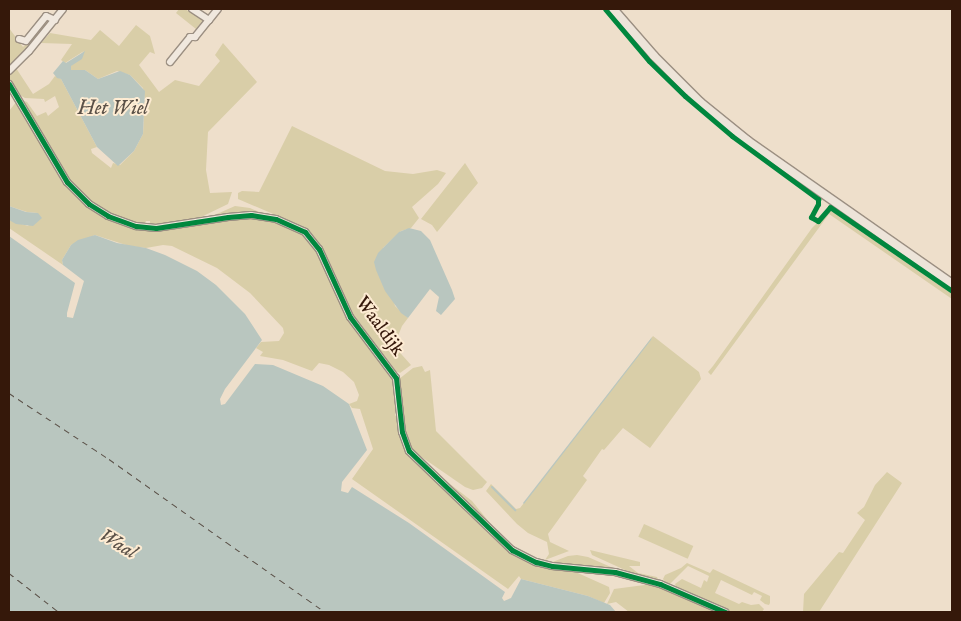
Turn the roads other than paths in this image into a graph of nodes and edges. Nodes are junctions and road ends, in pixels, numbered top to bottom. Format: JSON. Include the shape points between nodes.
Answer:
{"nodes":[{"id":1,"x":63,"y":9,"type":"edge"},
{"id":2,"x":192,"y":9,"type":"edge"},
{"id":3,"x":218,"y":9,"type":"edge"},
{"id":4,"x":613,"y":9,"type":"edge"},
{"id":5,"x":55,"y":20,"type":"junction"},
{"id":6,"x":209,"y":20,"type":"junction"},
{"id":7,"x":19,"y":39,"type":"dead end"},
{"id":8,"x":170,"y":62,"type":"dead end"},
{"id":9,"x":9,"y":71,"type":"edge"},
{"id":10,"x":9,"y":84,"type":"edge"},
{"id":11,"x":952,"y":284,"type":"edge"},
{"id":12,"x":726,"y":612,"type":"edge"}],
"edges":[{"from":1,"to":5,"type":"street"},
{"from":2,"to":6,"type":"street"},
{"from":3,"to":6,"type":"street"},
{"from":4,"to":11,"type":"main road","via":[[700,102],[748,141]]},
{"from":5,"to":7,"type":"street","via":[[46,16],[26,41]]},
{"from":5,"to":9,"type":"street"},
{"from":6,"to":8,"type":"street"},
{"from":10,"to":12,"type":"street","name":"Waaldijk","via":[[67,182],[89,204],[108,216],[136,226],[156,228],[251,216],[276,219],[305,232],[319,249],[350,317],[396,378],[402,432],[409,451],[512,550],[552,566],[615,572],[660,584]]}]}
